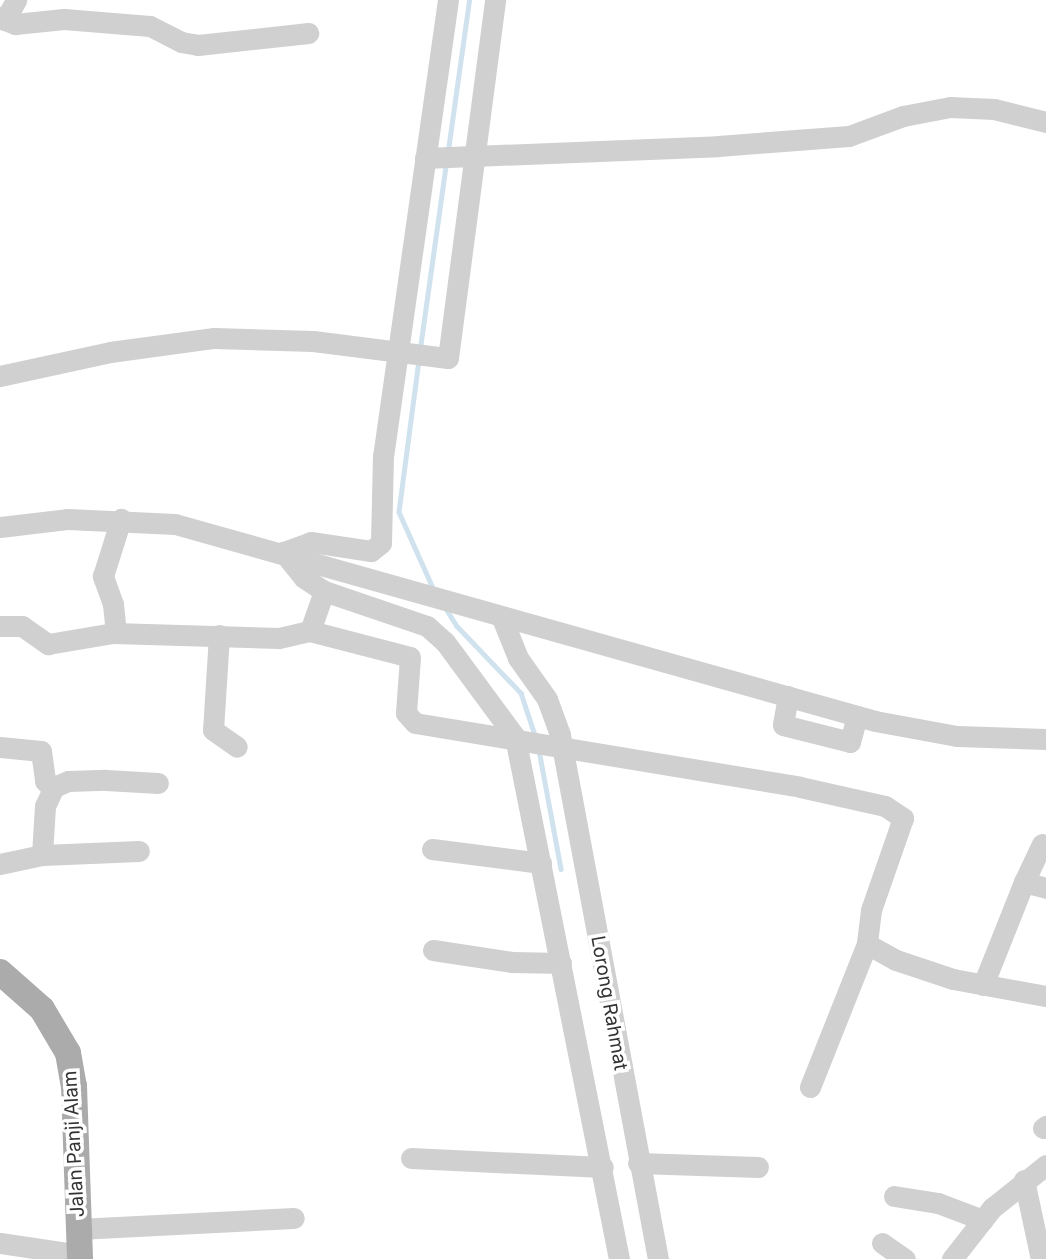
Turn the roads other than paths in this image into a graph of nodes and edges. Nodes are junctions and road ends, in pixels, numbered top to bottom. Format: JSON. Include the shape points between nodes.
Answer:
{"nodes":[{"id":1,"x":16,"y":0,"type":"edge"},
{"id":2,"x":448,"y":0,"type":"edge"},
{"id":3,"x":495,"y":0,"type":"edge"},
{"id":4,"x":2,"y":18,"type":"edge"},
{"id":5,"x":308,"y":33,"type":"dead end"},
{"id":6,"x":1046,"y":122,"type":"edge"},
{"id":7,"x":425,"y":158,"type":"junction"},
{"id":8,"x":477,"y":158,"type":"junction"},
{"id":9,"x":396,"y":351,"type":"junction"},
{"id":10,"x":0,"y":376,"type":"edge"},
{"id":11,"x":121,"y":519,"type":"junction"},
{"id":12,"x":0,"y":527,"type":"edge"},
{"id":13,"x":283,"y":552,"type":"junction"},
{"id":14,"x":324,"y":591,"type":"junction"},
{"id":15,"x":394,"y":612,"type":"junction"},
{"id":16,"x":502,"y":618,"type":"junction"},
{"id":17,"x":0,"y":626,"type":"edge"},
{"id":18,"x":310,"y":631,"type":"junction"},
{"id":19,"x":116,"y":633,"type":"junction"},
{"id":20,"x":219,"y":635,"type":"junction"},
{"id":21,"x":390,"y":649,"type":"junction"},
{"id":22,"x":789,"y":696,"type":"junction"},
{"id":23,"x":857,"y":716,"type":"junction"},
{"id":24,"x":518,"y":737,"type":"junction"},
{"id":25,"x":1046,"y":739,"type":"edge"},
{"id":26,"x":560,"y":746,"type":"junction"},
{"id":27,"x":0,"y":747,"type":"edge"},
{"id":28,"x":237,"y":747,"type":"dead end"},
{"id":29,"x":158,"y":783,"type":"dead end"},
{"id":30,"x":53,"y":789,"type":"junction"},
{"id":31,"x":1042,"y":844,"type":"dead end"},
{"id":32,"x":432,"y":849,"type":"dead end"},
{"id":33,"x":139,"y":850,"type":"dead end"},
{"id":34,"x":43,"y":855,"type":"junction"},
{"id":35,"x":541,"y":863,"type":"junction"},
{"id":36,"x":0,"y":864,"type":"edge"},
{"id":37,"x":1024,"y":882,"type":"junction"},
{"id":38,"x":1046,"y":888,"type":"edge"},
{"id":39,"x":867,"y":944,"type":"junction"},
{"id":40,"x":433,"y":950,"type":"dead end"},
{"id":41,"x":561,"y":963,"type":"junction"},
{"id":42,"x":0,"y":972,"type":"edge"},
{"id":43,"x":983,"y":985,"type":"junction"},
{"id":44,"x":1046,"y":996,"type":"edge"},
{"id":45,"x":810,"y":1087,"type":"dead end"},
{"id":46,"x":411,"y":1158,"type":"dead end"},
{"id":47,"x":638,"y":1163,"type":"junction"},
{"id":48,"x":1046,"y":1165,"type":"edge"},
{"id":49,"x":603,"y":1167,"type":"junction"},
{"id":50,"x":758,"y":1167,"type":"dead end"},
{"id":51,"x":1024,"y":1180,"type":"junction"},
{"id":52,"x":894,"y":1196,"type":"dead end"},
{"id":53,"x":295,"y":1217,"type":"dead end"},
{"id":54,"x":983,"y":1220,"type":"junction"},
{"id":55,"x":3,"y":1240,"type":"edge"},
{"id":56,"x":882,"y":1244,"type":"dead end"},
{"id":57,"x":80,"y":1248,"type":"edge"},
{"id":58,"x":620,"y":1259,"type":"edge"},
{"id":59,"x":658,"y":1259,"type":"edge"},
{"id":60,"x":905,"y":1259,"type":"edge"},
{"id":61,"x":952,"y":1259,"type":"edge"},
{"id":62,"x":1041,"y":1259,"type":"edge"}],
"edges":[{"from":1,"to":4,"type":"street"},
{"from":2,"to":7,"type":"street"},
{"from":3,"to":8,"type":"street"},
{"from":4,"to":5,"type":"street","via":[[15,24],[64,19],[150,26],[198,45]]},
{"from":6,"to":8,"type":"street","via":[[994,109],[950,107],[903,116],[849,136]]},
{"from":7,"to":8,"type":"street"},
{"from":7,"to":9,"type":"street"},
{"from":8,"to":9,"type":"street","via":[[448,358]]},
{"from":9,"to":10,"type":"street","via":[[313,341],[214,338],[63,360]]},
{"from":9,"to":13,"type":"street","via":[[380,489],[379,547],[371,551],[311,542]]},
{"from":11,"to":12,"type":"street","via":[[67,519]]},
{"from":11,"to":13,"type":"street","via":[[175,524]]},
{"from":11,"to":19,"type":"street","via":[[103,576],[113,604]]},
{"from":13,"to":14,"type":"street","via":[[304,578]]},
{"from":13,"to":16,"type":"street"},
{"from":14,"to":15,"type":"street"},
{"from":14,"to":18,"type":"street"},
{"from":15,"to":21,"type":"street"},
{"from":15,"to":24,"type":"street","via":[[417,620],[445,642]]},
{"from":16,"to":22,"type":"street"},
{"from":16,"to":26,"type":"street","name":"Lorong Rahmat","via":[[518,658],[547,699]]},
{"from":17,"to":19,"type":"street","via":[[22,626],[48,644]]},
{"from":18,"to":20,"type":"street","via":[[279,638]]},
{"from":18,"to":21,"type":"street"},
{"from":19,"to":20,"type":"street"},
{"from":20,"to":28,"type":"street","via":[[213,730]]},
{"from":21,"to":24,"type":"street","via":[[405,654],[413,663],[406,713],[410,721]]},
{"from":22,"to":23,"type":"street"},
{"from":22,"to":23,"type":"street","via":[[783,725],[850,742]]},
{"from":23,"to":25,"type":"street","via":[[957,736]]},
{"from":24,"to":26,"type":"street"},
{"from":24,"to":35,"type":"street"},
{"from":26,"to":39,"type":"street","via":[[885,806],[903,818],[871,910]]},
{"from":26,"to":47,"type":"street","name":"Lorong Rahmat"},
{"from":27,"to":30,"type":"street","via":[[41,751],[45,781]]},
{"from":29,"to":30,"type":"street","via":[[68,781]]},
{"from":30,"to":34,"type":"street","via":[[45,806]]},
{"from":31,"to":37,"type":"street"},
{"from":32,"to":35,"type":"street"},
{"from":33,"to":34,"type":"street"},
{"from":34,"to":36,"type":"street"},
{"from":35,"to":41,"type":"street"},
{"from":37,"to":38,"type":"street"},
{"from":37,"to":43,"type":"street"},
{"from":39,"to":43,"type":"street","via":[[918,968]]},
{"from":39,"to":45,"type":"street"},
{"from":40,"to":41,"type":"street","via":[[512,962]]},
{"from":41,"to":49,"type":"street"},
{"from":42,"to":57,"type":"main road","name":"Jalan Panji Alam","via":[[42,1009],[68,1053],[74,1086]]},
{"from":43,"to":44,"type":"street"},
{"from":46,"to":49,"type":"street"},
{"from":47,"to":50,"type":"street"},
{"from":47,"to":59,"type":"street","name":"Lorong Rahmat"},
{"from":48,"to":51,"type":"street"},
{"from":49,"to":58,"type":"street"},
{"from":51,"to":54,"type":"street"},
{"from":51,"to":62,"type":"street"},
{"from":52,"to":54,"type":"street","via":[[938,1203]]},
{"from":53,"to":57,"type":"street"},
{"from":54,"to":61,"type":"street"},
{"from":55,"to":57,"type":"street","via":[[39,1252]]},
{"from":56,"to":60,"type":"street"}]}
